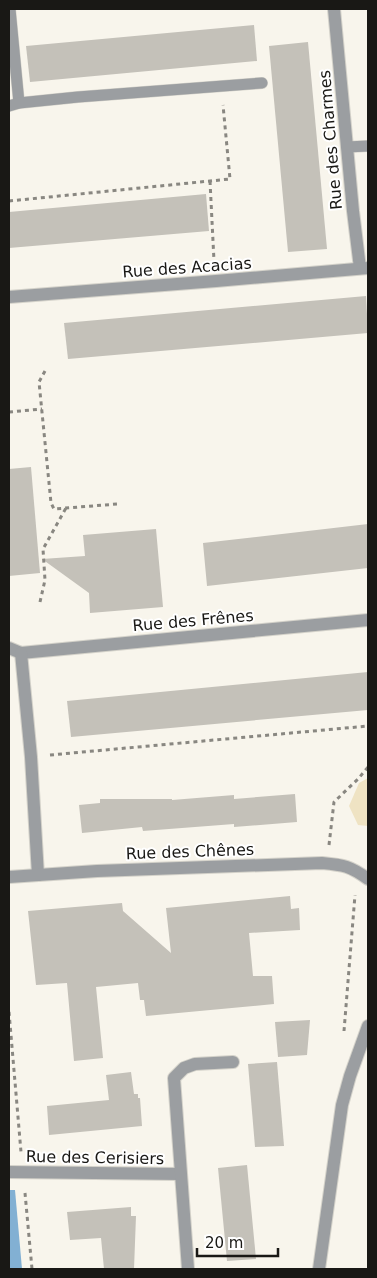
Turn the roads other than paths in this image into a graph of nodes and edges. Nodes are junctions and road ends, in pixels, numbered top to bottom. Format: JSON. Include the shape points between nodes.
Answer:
{"nodes":[{"id":1,"x":10,"y":9,"type":"edge"},
{"id":2,"x":334,"y":9,"type":"edge"},
{"id":3,"x":262,"y":83,"type":"dead end"},
{"id":4,"x":14,"y":104,"type":"edge"},
{"id":5,"x":368,"y":146,"type":"edge"},
{"id":6,"x":347,"y":147,"type":"junction"},
{"id":7,"x":364,"y":268,"type":"edge"},
{"id":8,"x":9,"y":297,"type":"edge"},
{"id":9,"x":368,"y":620,"type":"edge"},
{"id":10,"x":15,"y":651,"type":"edge"},
{"id":11,"x":38,"y":875,"type":"junction"},
{"id":12,"x":9,"y":877,"type":"edge"},
{"id":13,"x":368,"y":879,"type":"edge"},
{"id":14,"x":368,"y":1026,"type":"edge"},
{"id":15,"x":233,"y":1062,"type":"dead end"},
{"id":16,"x":9,"y":1172,"type":"edge"},
{"id":17,"x":180,"y":1174,"type":"junction"},
{"id":18,"x":188,"y":1269,"type":"edge"},
{"id":19,"x":319,"y":1269,"type":"edge"}],
"edges":[{"from":1,"to":4,"type":"lane"},
{"from":2,"to":6,"type":"street","name":"Rue des Charmes"},
{"from":3,"to":4,"type":"lane"},
{"from":5,"to":6,"type":"lane"},
{"from":6,"to":7,"type":"street","name":"Rue des Charmes"},
{"from":7,"to":8,"type":"street","name":"Rue des Acacias"},
{"from":9,"to":10,"type":"street","name":"Rue des Frênes"},
{"from":10,"to":11,"type":"street","via":[[31,757]]},
{"from":11,"to":12,"type":"street","name":"Rue des Chênes"},
{"from":11,"to":13,"type":"street","name":"Rue des Chênes","via":[[96,870],[327,863],[341,864]]},
{"from":14,"to":19,"type":"street","via":[[342,1105]]},
{"from":15,"to":17,"type":"street","name":"Rue des Cerisiers","via":[[195,1064],[184,1068],[174,1078]]},
{"from":16,"to":17,"type":"street","name":"Rue des Cerisiers"},
{"from":17,"to":18,"type":"street","name":"Rue des Cerisiers"}]}
